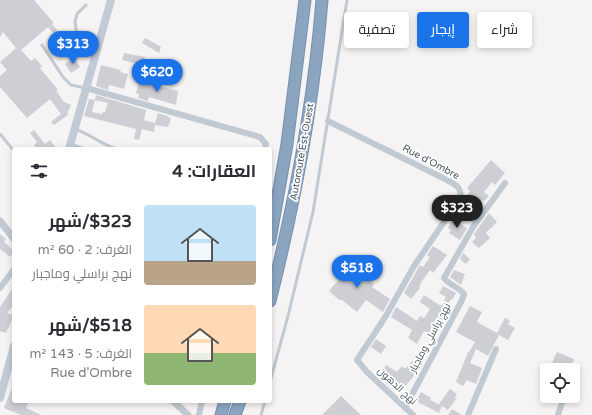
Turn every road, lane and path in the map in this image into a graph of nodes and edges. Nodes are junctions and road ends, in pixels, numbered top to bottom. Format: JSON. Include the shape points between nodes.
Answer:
{"nodes":[{"id":1,"x":111,"y":0,"type":"edge"},
{"id":2,"x":299,"y":0,"type":"edge"},
{"id":3,"x":305,"y":0,"type":"edge"},
{"id":4,"x":324,"y":0,"type":"edge"},
{"id":5,"x":347,"y":0,"type":"edge"},
{"id":6,"x":86,"y":5,"type":"dead end"},
{"id":7,"x":42,"y":45,"type":"dead end"},
{"id":8,"x":97,"y":49,"type":"junction"},
{"id":9,"x":300,"y":50,"type":"junction"},
{"id":10,"x":86,"y":88,"type":"junction"},
{"id":11,"x":328,"y":121,"type":"junction"},
{"id":12,"x":75,"y":129,"type":"junction"},
{"id":13,"x":0,"y":134,"type":"edge"},
{"id":14,"x":70,"y":146,"type":"edge"},
{"id":15,"x":110,"y":147,"type":"edge"},
{"id":16,"x":265,"y":147,"type":"edge"},
{"id":17,"x":12,"y":149,"type":"edge"},
{"id":18,"x":505,"y":184,"type":"dead end"},
{"id":19,"x":0,"y":221,"type":"edge"},
{"id":20,"x":272,"y":229,"type":"edge"},
{"id":21,"x":12,"y":237,"type":"edge"},
{"id":22,"x":12,"y":272,"type":"edge"},
{"id":23,"x":0,"y":288,"type":"edge"},
{"id":24,"x":272,"y":293,"type":"edge"},
{"id":25,"x":496,"y":349,"type":"dead end"},
{"id":26,"x":11,"y":368,"type":"edge"},
{"id":27,"x":367,"y":372,"type":"joint"},
{"id":28,"x":272,"y":375,"type":"edge"},
{"id":29,"x":0,"y":398,"type":"edge"},
{"id":30,"x":175,"y":403,"type":"edge"},
{"id":31,"x":202,"y":403,"type":"edge"},
{"id":32,"x":225,"y":403,"type":"edge"},
{"id":33,"x":239,"y":403,"type":"edge"},
{"id":34,"x":264,"y":403,"type":"edge"},
{"id":35,"x":562,"y":403,"type":"edge"},
{"id":36,"x":405,"y":408,"type":"junction"},
{"id":37,"x":188,"y":415,"type":"edge"},
{"id":38,"x":199,"y":415,"type":"edge"},
{"id":39,"x":220,"y":415,"type":"edge"},
{"id":40,"x":235,"y":415,"type":"edge"},
{"id":41,"x":261,"y":415,"type":"edge"},
{"id":42,"x":413,"y":415,"type":"edge"},
{"id":43,"x":468,"y":415,"type":"edge"},
{"id":44,"x":558,"y":415,"type":"edge"}],
"edges":[{"from":1,"to":8,"type":"main road"},
{"from":2,"to":9,"type":"highway"},
{"from":3,"to":9,"type":"highway","name":"Autoroute Est-Ouest"},
{"from":4,"to":24,"type":"highway","name":"Autoroute Est-Ouest","via":[[302,158]]},
{"from":5,"to":11,"type":"lane"},
{"from":6,"to":8,"type":"lane","via":[[77,14],[77,35],[86,46]]},
{"from":7,"to":10,"type":"lane","via":[[63,77],[72,85]]},
{"from":8,"to":10,"type":"main road"},
{"from":9,"to":20,"type":"highway","name":"Autoroute Est-Ouest","via":[[288,144]]},
{"from":10,"to":12,"type":"main road"},
{"from":10,"to":16,"type":"street","via":[[260,137]]},
{"from":11,"to":27,"type":"street","name":"Rue d'Ombre","via":[[443,178],[458,187],[460,192],[460,197],[414,266],[357,360]]},
{"from":11,"to":28,"type":"lane","via":[[313,212]]},
{"from":12,"to":14,"type":"main road"},
{"from":12,"to":15,"type":"lane"},
{"from":13,"to":17,"type":"lane"},
{"from":18,"to":36,"type":"street","name":"نهج براسلي وماجبار","via":[[473,226],[444,278],[447,283],[464,294]]},
{"from":19,"to":21,"type":"street"},
{"from":22,"to":23,"type":"street"},
{"from":25,"to":43,"type":"street"},
{"from":26,"to":29,"type":"main road"},
{"from":27,"to":36,"type":"street","name":"نهج الدهون"},
{"from":30,"to":37,"type":"street"},
{"from":31,"to":38,"type":"street"},
{"from":32,"to":39,"type":"highway"},
{"from":33,"to":40,"type":"highway"},
{"from":34,"to":41,"type":"lane"},
{"from":35,"to":44,"type":"street"},
{"from":36,"to":42,"type":"street","name":"نهج الدهون"}]}
